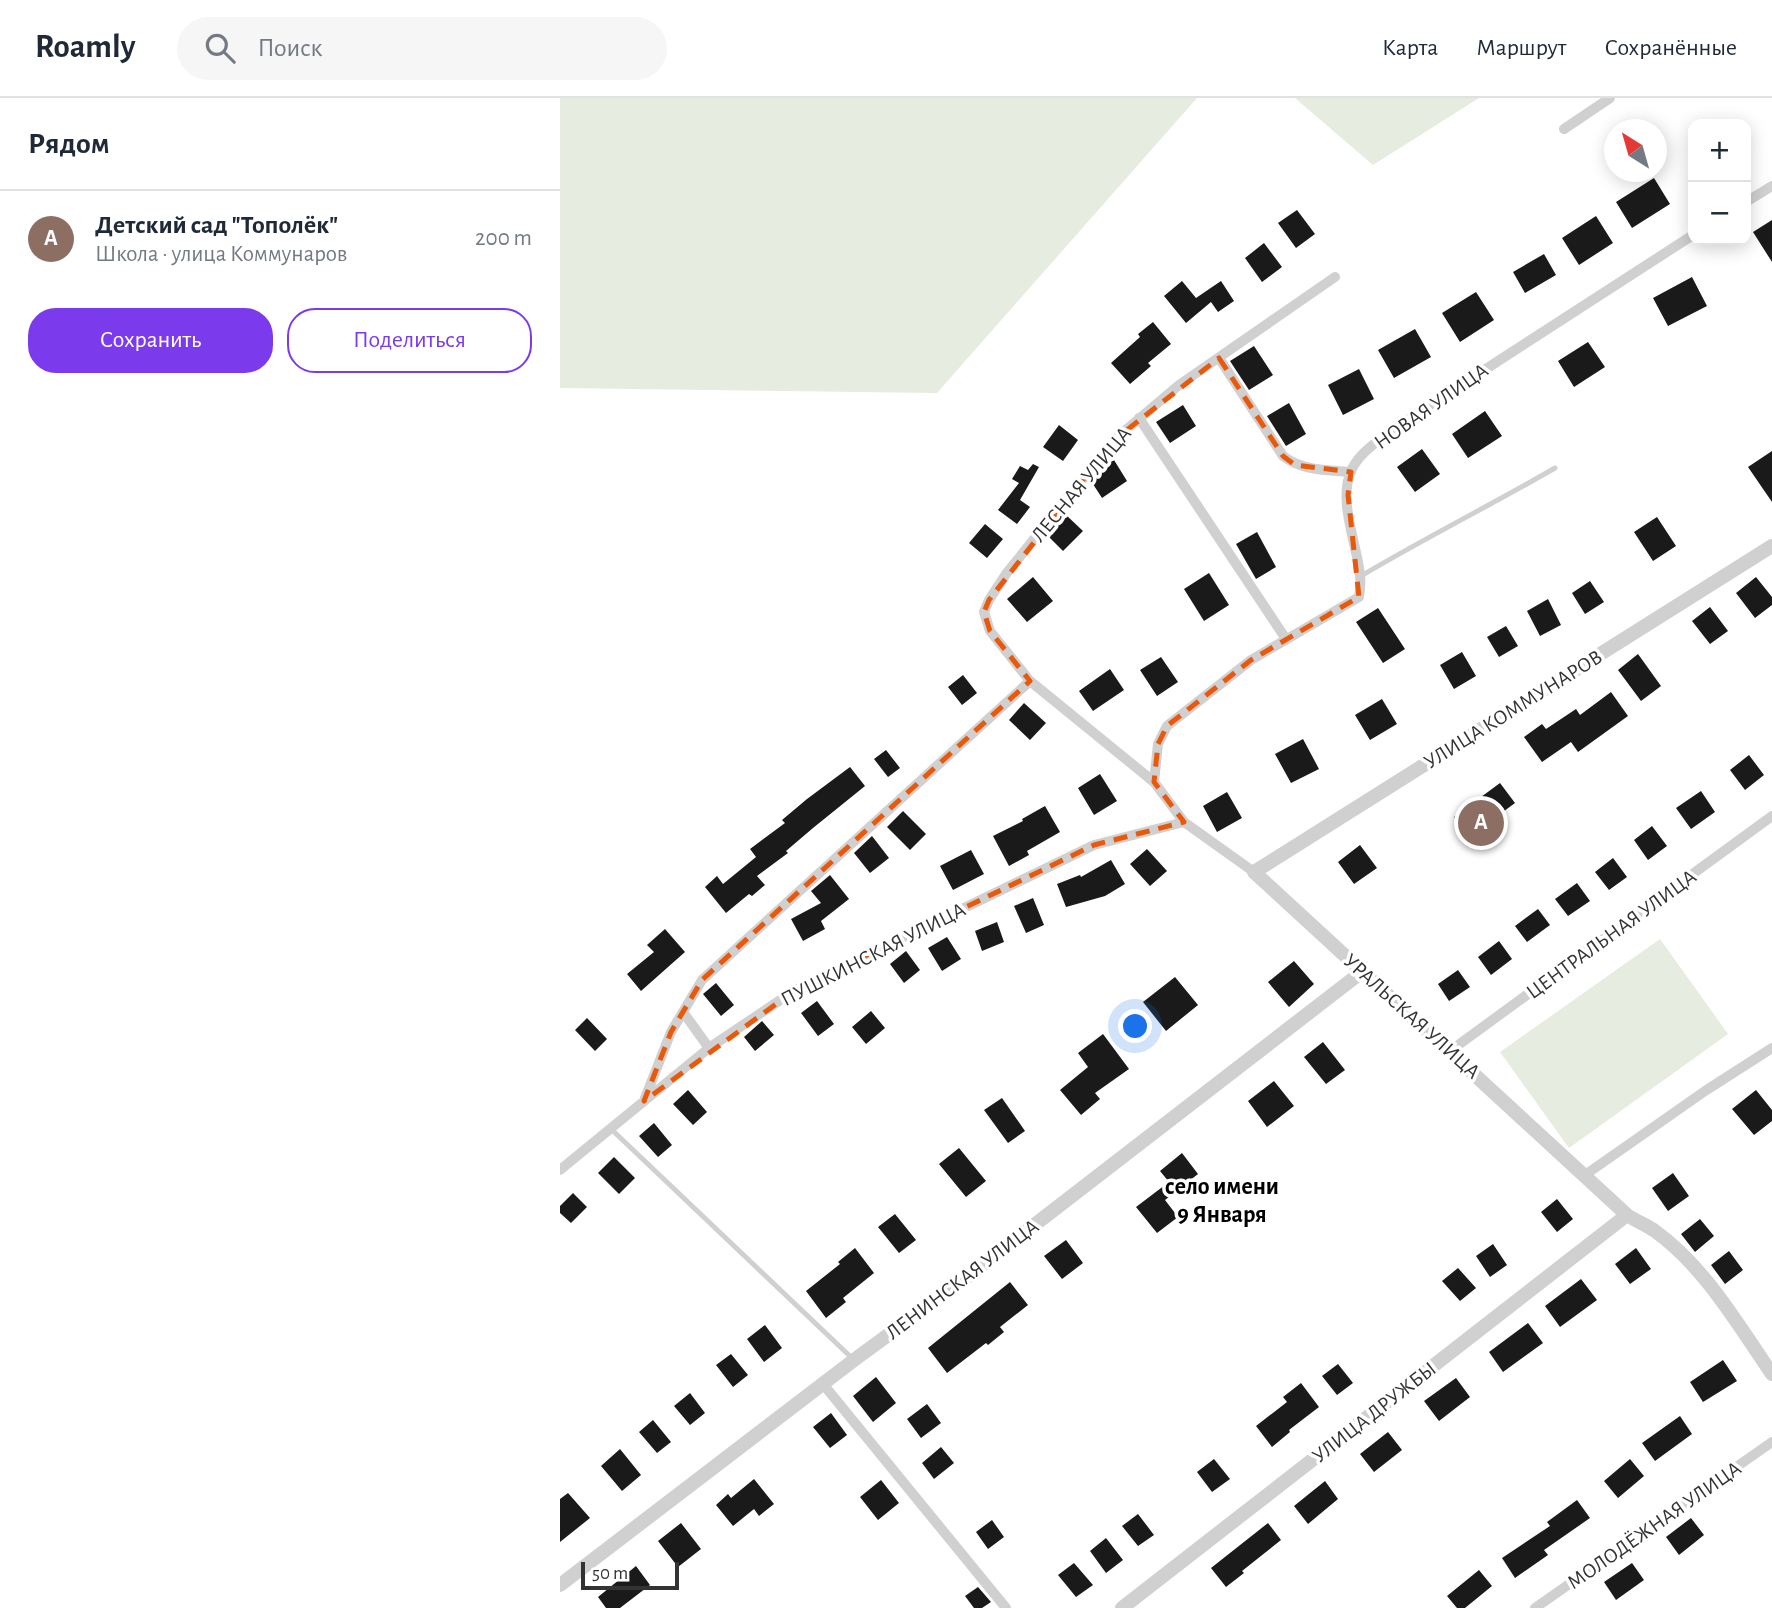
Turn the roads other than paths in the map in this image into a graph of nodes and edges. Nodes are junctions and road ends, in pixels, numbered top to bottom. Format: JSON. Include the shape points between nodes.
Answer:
{"nodes":[{"id":1,"x":1610,"y":98,"type":"edge"},
{"id":2,"x":1564,"y":129,"type":"dead end"},
{"id":3,"x":1772,"y":186,"type":"edge"},
{"id":4,"x":1751,"y":199,"type":"edge"},
{"id":5,"x":1688,"y":237,"type":"edge"},
{"id":6,"x":1335,"y":277,"type":"dead end"},
{"id":7,"x":1219,"y":358,"type":"junction"},
{"id":8,"x":1139,"y":418,"type":"junction"},
{"id":9,"x":1555,"y":468,"type":"dead end"},
{"id":10,"x":1351,"y":472,"type":"junction"},
{"id":11,"x":1772,"y":546,"type":"edge"},
{"id":12,"x":1361,"y":576,"type":"junction"},
{"id":13,"x":1286,"y":639,"type":"junction"},
{"id":14,"x":1030,"y":681,"type":"junction"},
{"id":15,"x":1154,"y":782,"type":"junction"},
{"id":16,"x":1772,"y":816,"type":"edge"},
{"id":17,"x":1184,"y":821,"type":"junction"},
{"id":18,"x":1254,"y":872,"type":"junction"},
{"id":19,"x":1363,"y":971,"type":"junction"},
{"id":20,"x":683,"y":1012,"type":"junction"},
{"id":21,"x":709,"y":1048,"type":"junction"},
{"id":22,"x":1450,"y":1051,"type":"junction"},
{"id":23,"x":1771,"y":1052,"type":"edge"},
{"id":24,"x":644,"y":1101,"type":"junction"},
{"id":25,"x":610,"y":1128,"type":"junction"},
{"id":26,"x":560,"y":1170,"type":"edge"},
{"id":27,"x":1585,"y":1175,"type":"junction"},
{"id":28,"x":1627,"y":1216,"type":"junction"},
{"id":29,"x":854,"y":1360,"type":"junction"},
{"id":30,"x":1772,"y":1374,"type":"edge"},
{"id":31,"x":823,"y":1384,"type":"junction"},
{"id":32,"x":1772,"y":1442,"type":"edge"},
{"id":33,"x":560,"y":1585,"type":"edge"},
{"id":34,"x":1006,"y":1608,"type":"edge"},
{"id":35,"x":1122,"y":1608,"type":"edge"},
{"id":36,"x":1535,"y":1608,"type":"edge"}],
"edges":[{"from":1,"to":2,"type":"street"},
{"from":3,"to":4,"type":"street"},
{"from":5,"to":10,"type":"street","name":"НОВАЯ УЛИЦА","via":[[1390,431],[1362,455]]},
{"from":6,"to":7,"type":"street","name":"ЛЕСНАЯ УЛИЦА"},
{"from":7,"to":8,"type":"street","name":"ЛЕСНАЯ УЛИЦА"},
{"from":7,"to":10,"type":"street","via":[[1283,456],[1315,470]]},
{"from":8,"to":13,"type":"street"},
{"from":8,"to":14,"type":"street","name":"ЛЕСНАЯ УЛИЦА","via":[[1098,458],[1006,574],[984,612],[990,631]]},
{"from":9,"to":12,"type":"lane"},
{"from":10,"to":12,"type":"street","via":[[1352,537]]},
{"from":11,"to":18,"type":"street","name":"УЛИЦА КОММУНАРОВ"},
{"from":12,"to":13,"type":"street","via":[[1359,597]]},
{"from":13,"to":15,"type":"street","via":[[1251,660],[1167,726],[1158,744]]},
{"from":14,"to":15,"type":"street","name":"УРАЛЬСКАЯ УЛИЦА"},
{"from":14,"to":20,"type":"street","via":[[702,981]]},
{"from":15,"to":17,"type":"street","name":"УРАЛЬСКАЯ УЛИЦА"},
{"from":16,"to":22,"type":"street","name":"ЦЕНТРАЛЬНАЯ УЛИЦА"},
{"from":17,"to":18,"type":"street","name":"УРАЛЬСКАЯ УЛИЦА"},
{"from":17,"to":21,"type":"street","name":"ПУШКИНСКАЯ УЛИЦА","via":[[1094,845],[795,990]]},
{"from":18,"to":19,"type":"street","name":"УРАЛЬСКАЯ УЛИЦА"},
{"from":19,"to":22,"type":"street","name":"УРАЛЬСКАЯ УЛИЦА"},
{"from":19,"to":29,"type":"street","name":"ЛЕНИНСКАЯ УЛИЦА"},
{"from":20,"to":21,"type":"street"},
{"from":20,"to":24,"type":"street"},
{"from":21,"to":24,"type":"street","name":"ПУШКИНСКАЯ УЛИЦА"},
{"from":22,"to":27,"type":"street","name":"УРАЛЬСКАЯ УЛИЦА"},
{"from":23,"to":27,"type":"street","via":[[1705,1091]]},
{"from":24,"to":25,"type":"street","name":"ПУШКИНСКАЯ УЛИЦА"},
{"from":25,"to":26,"type":"street","name":"ПУШКИНСКАЯ УЛИЦА"},
{"from":25,"to":29,"type":"lane"},
{"from":27,"to":28,"type":"street","name":"УРАЛЬСКАЯ УЛИЦА"},
{"from":28,"to":30,"type":"street","name":"УРАЛЬСКАЯ УЛИЦА","via":[[1654,1231],[1695,1270]]},
{"from":28,"to":35,"type":"street","name":"УЛИЦА ДРУЖБЫ"},
{"from":29,"to":31,"type":"street","name":"ЛЕНИНСКАЯ УЛИЦА"},
{"from":31,"to":33,"type":"street","name":"ЛЕНИНСКАЯ УЛИЦА"},
{"from":31,"to":34,"type":"street"},
{"from":32,"to":36,"type":"street","name":"МОЛОДЁЖНАЯ УЛИЦА"}]}
